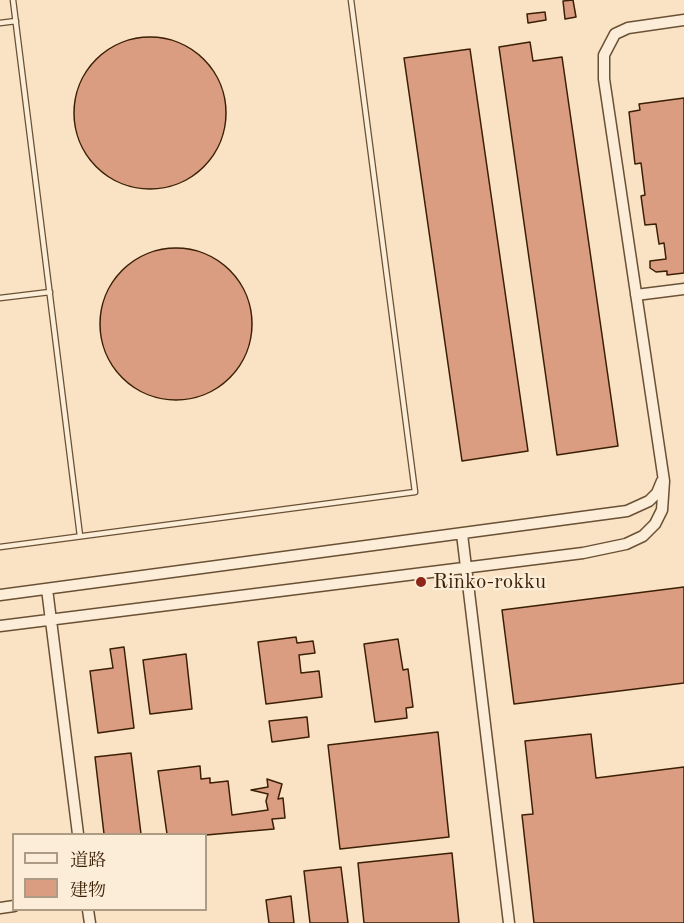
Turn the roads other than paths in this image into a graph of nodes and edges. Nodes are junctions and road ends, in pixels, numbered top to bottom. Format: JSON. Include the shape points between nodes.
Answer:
{"nodes":[{"id":1,"x":13,"y":0,"type":"edge"},
{"id":2,"x":351,"y":0,"type":"edge"},
{"id":3,"x":684,"y":20,"type":"edge"},
{"id":4,"x":16,"y":21,"type":"junction"},
{"id":5,"x":0,"y":23,"type":"edge"},
{"id":6,"x":684,"y":289,"type":"edge"},
{"id":7,"x":50,"y":292,"type":"junction"},
{"id":8,"x":636,"y":295,"type":"junction"},
{"id":9,"x":0,"y":298,"type":"edge"},
{"id":10,"x":663,"y":474,"type":"junction"},
{"id":11,"x":462,"y":534,"type":"junction"},
{"id":12,"x":80,"y":536,"type":"junction"},
{"id":13,"x":0,"y":547,"type":"edge"},
{"id":14,"x":466,"y":568,"type":"junction"},
{"id":15,"x":47,"y":589,"type":"junction"},
{"id":16,"x":0,"y":595,"type":"edge"},
{"id":17,"x":50,"y":620,"type":"junction"},
{"id":18,"x":0,"y":626,"type":"edge"},
{"id":19,"x":78,"y":833,"type":"edge"},
{"id":20,"x":509,"y":923,"type":"edge"}],
"edges":[{"from":1,"to":4,"type":"lane"},
{"from":2,"to":12,"type":"lane","via":[[414,492]]},
{"from":3,"to":8,"type":"street","via":[[628,28],[615,34],[604,55],[604,79]]},
{"from":4,"to":5,"type":"lane"},
{"from":4,"to":7,"type":"lane"},
{"from":6,"to":8,"type":"street"},
{"from":7,"to":9,"type":"lane"},
{"from":7,"to":12,"type":"lane"},
{"from":8,"to":10,"type":"street"},
{"from":10,"to":11,"type":"street","via":[[657,493],[627,511]]},
{"from":10,"to":14,"type":"street","via":[[662,510],[655,524],[626,544]]},
{"from":11,"to":14,"type":"street"},
{"from":11,"to":15,"type":"street"},
{"from":12,"to":13,"type":"lane"},
{"from":14,"to":17,"type":"street"},
{"from":14,"to":20,"type":"street"},
{"from":15,"to":16,"type":"street"},
{"from":15,"to":17,"type":"street"},
{"from":17,"to":18,"type":"street"},
{"from":17,"to":19,"type":"street"}]}
